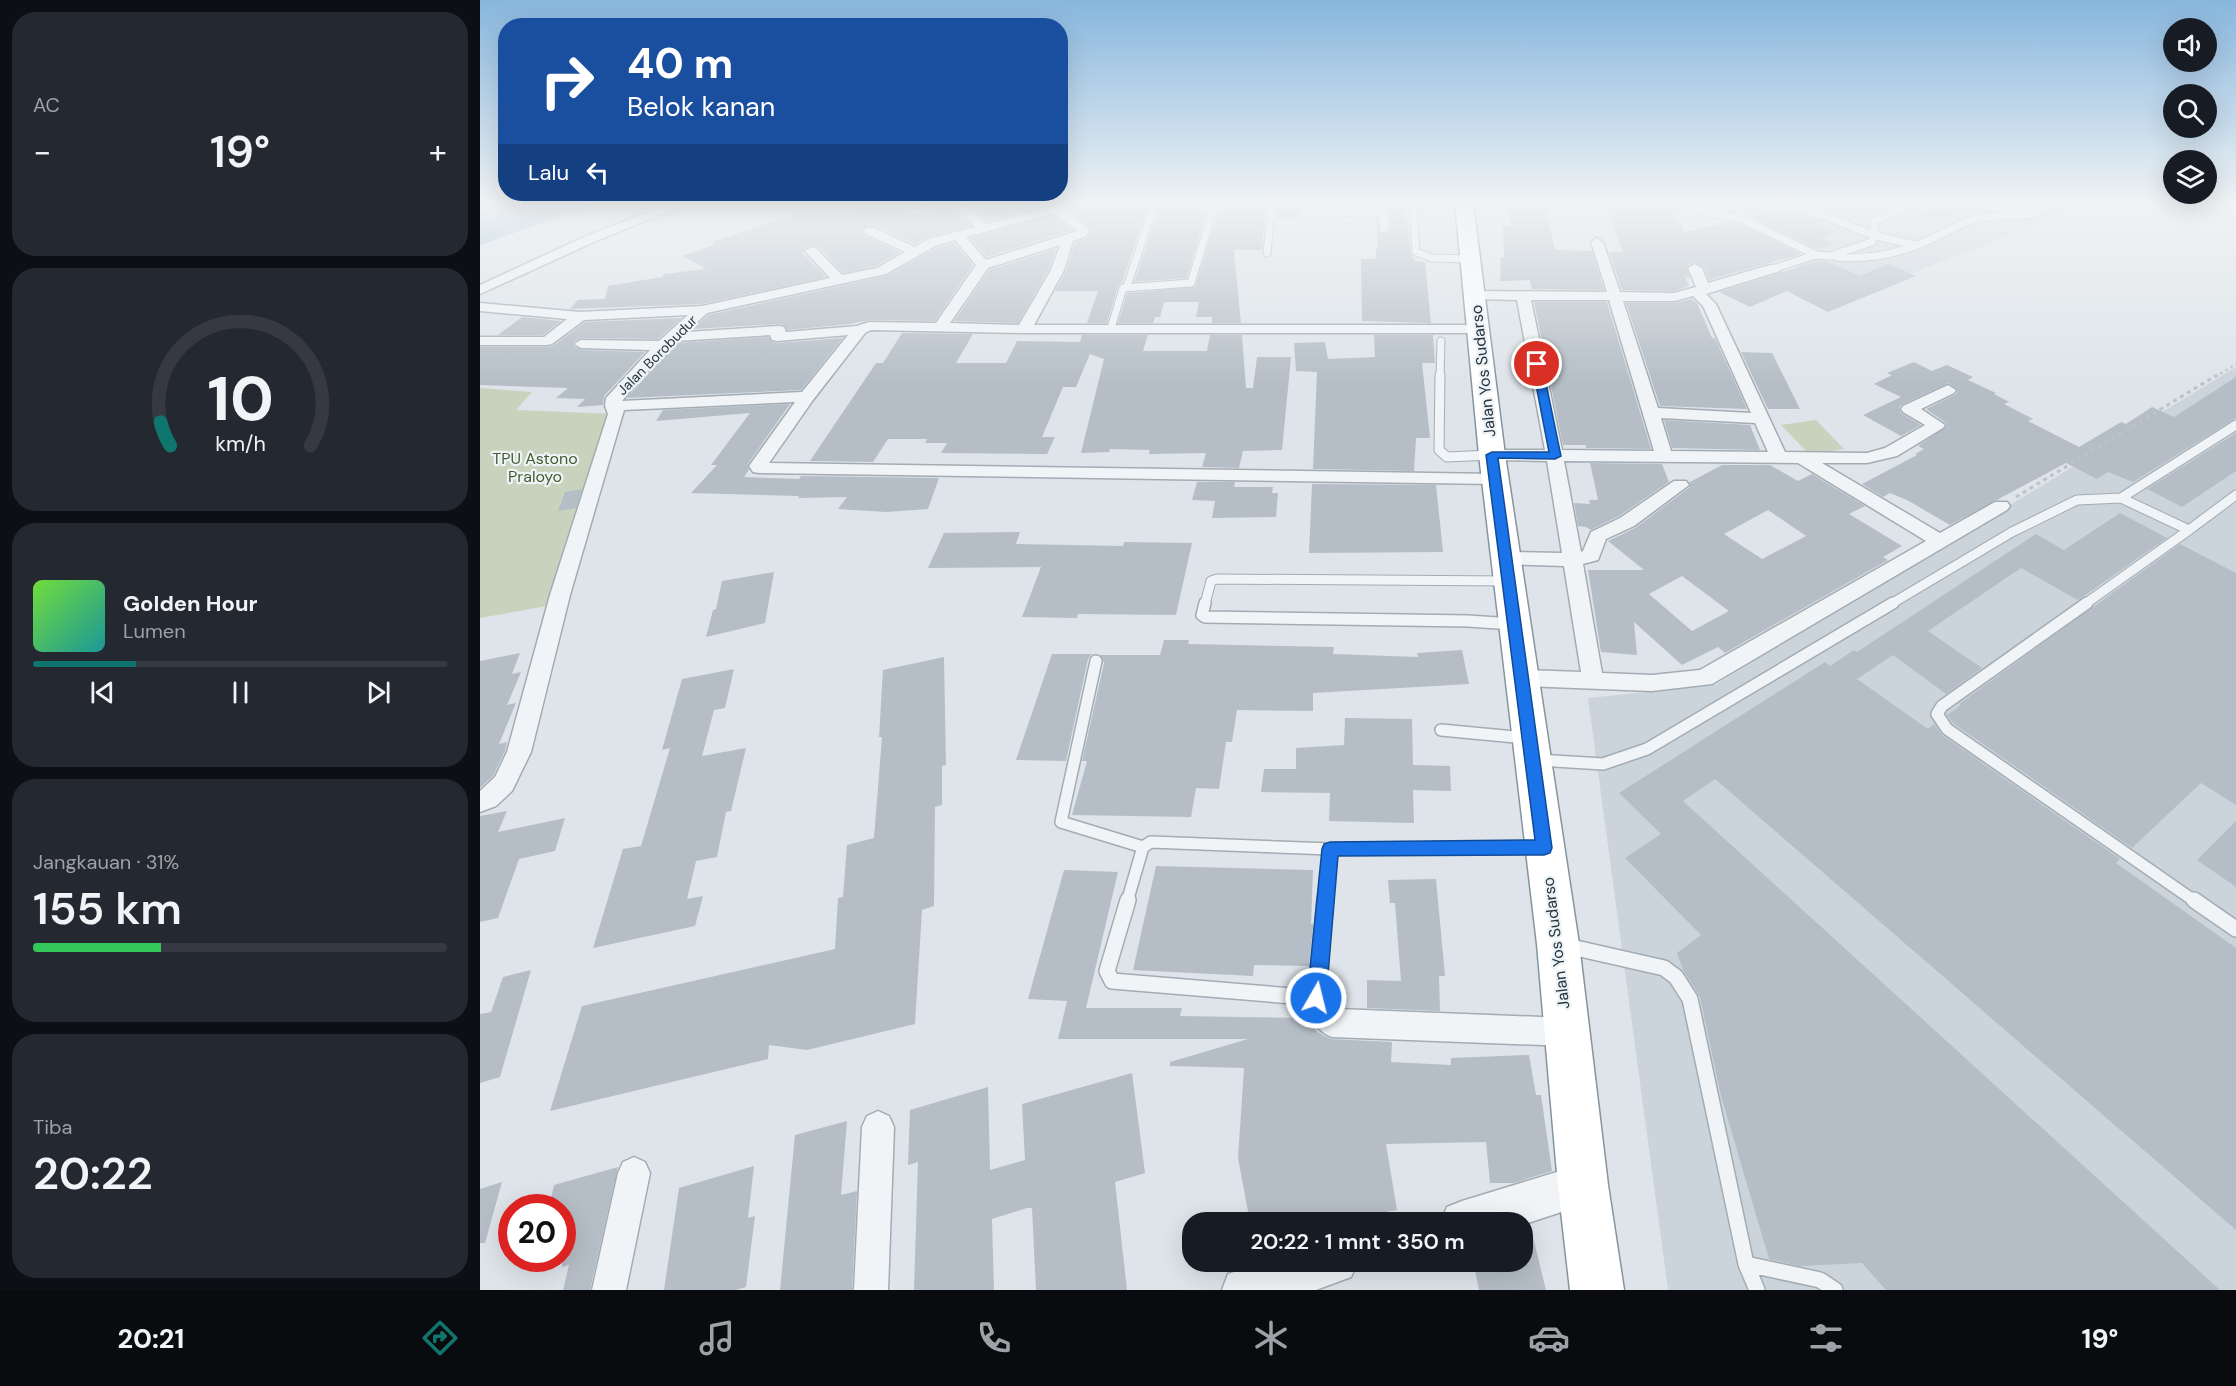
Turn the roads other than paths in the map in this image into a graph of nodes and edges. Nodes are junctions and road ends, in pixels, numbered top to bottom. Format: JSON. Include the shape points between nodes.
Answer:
{"nodes":[{"id":1,"x":508,"y":263,"type":"edge"},
{"id":2,"x":537,"y":263,"type":"edge"},
{"id":3,"x":823,"y":263,"type":"edge"},
{"id":4,"x":899,"y":263,"type":"edge"},
{"id":5,"x":989,"y":263,"type":"edge"},
{"id":6,"x":1061,"y":263,"type":"edge"},
{"id":7,"x":1135,"y":263,"type":"edge"},
{"id":8,"x":1197,"y":263,"type":"edge"},
{"id":9,"x":1471,"y":263,"type":"edge"},
{"id":10,"x":1604,"y":263,"type":"edge"},
{"id":11,"x":1790,"y":263,"type":"edge"},
{"id":12,"x":983,"y":265,"type":"joint"},
{"id":13,"x":1695,"y":268,"type":"dead end"},
{"id":14,"x":1775,"y":268,"type":"joint"},
{"id":15,"x":480,"y":276,"type":"edge"},
{"id":16,"x":839,"y":280,"type":"junction"},
{"id":17,"x":1127,"y":286,"type":"junction"},
{"id":18,"x":480,"y":290,"type":"edge"},
{"id":19,"x":1700,"y":291,"type":"junction"},
{"id":20,"x":1523,"y":296,"type":"junction"},
{"id":21,"x":1615,"y":297,"type":"junction"},
{"id":22,"x":480,"y":307,"type":"edge"},
{"id":23,"x":702,"y":310,"type":"junction"},
{"id":24,"x":1476,"y":312,"type":"junction"},
{"id":25,"x":580,"y":316,"type":"junction"},
{"id":26,"x":843,"y":323,"type":"dead end"},
{"id":27,"x":940,"y":327,"type":"junction"},
{"id":28,"x":865,"y":328,"type":"junction"},
{"id":29,"x":1111,"y":328,"type":"junction"},
{"id":30,"x":1024,"y":329,"type":"junction"},
{"id":31,"x":480,"y":341,"type":"edge"},
{"id":32,"x":1441,"y":341,"type":"dead end"},
{"id":33,"x":667,"y":342,"type":"junction"},
{"id":34,"x":581,"y":344,"type":"dead end"},
{"id":35,"x":1948,"y":390,"type":"dead end"},
{"id":36,"x":807,"y":397,"type":"junction"},
{"id":37,"x":613,"y":406,"type":"junction"},
{"id":38,"x":1652,"y":413,"type":"junction"},
{"id":39,"x":1761,"y":417,"type":"junction"},
{"id":40,"x":2233,"y":430,"type":"edge"},
{"id":41,"x":1555,"y":456,"type":"junction"},
{"id":42,"x":1664,"y":456,"type":"junction"},
{"id":43,"x":1779,"y":457,"type":"junction"},
{"id":44,"x":1804,"y":458,"type":"junction"},
{"id":45,"x":1493,"y":467,"type":"junction"},
{"id":46,"x":1680,"y":486,"type":"dead end"},
{"id":47,"x":2236,"y":495,"type":"edge"},
{"id":48,"x":2121,"y":498,"type":"junction"},
{"id":49,"x":2001,"y":506,"type":"road end"},
{"id":50,"x":2189,"y":530,"type":"junction"},
{"id":51,"x":1940,"y":541,"type":"junction"},
{"id":52,"x":1572,"y":560,"type":"junction"},
{"id":53,"x":1507,"y":570,"type":"junction"},
{"id":54,"x":1514,"y":624,"type":"junction"},
{"id":55,"x":1096,"y":661,"type":"dead end"},
{"id":56,"x":1521,"y":678,"type":"junction"},
{"id":57,"x":1593,"y":681,"type":"junction"},
{"id":58,"x":1442,"y":730,"type":"dead end"},
{"id":59,"x":1531,"y":749,"type":"junction"},
{"id":60,"x":480,"y":802,"type":"edge"},
{"id":61,"x":1143,"y":847,"type":"junction"},
{"id":62,"x":1544,"y":848,"type":"junction"},
{"id":63,"x":1330,"y":849,"type":"junction"},
{"id":64,"x":2236,"y":929,"type":"edge"},
{"id":65,"x":1558,"y":944,"type":"junction"},
{"id":66,"x":1316,"y":998,"type":"junction"},
{"id":67,"x":1567,"y":1032,"type":"junction"},
{"id":68,"x":878,"y":1127,"type":"dead end"},
{"id":69,"x":634,"y":1173,"type":"dead end"},
{"id":70,"x":1583,"y":1185,"type":"junction"},
{"id":71,"x":1495,"y":1212,"type":"edge"},
{"id":72,"x":1746,"y":1264,"type":"junction"},
{"id":73,"x":1303,"y":1272,"type":"edge"},
{"id":74,"x":609,"y":1290,"type":"edge"},
{"id":75,"x":871,"y":1290,"type":"edge"},
{"id":76,"x":1244,"y":1290,"type":"edge"},
{"id":77,"x":1598,"y":1290,"type":"edge"},
{"id":78,"x":1757,"y":1290,"type":"edge"},
{"id":79,"x":1835,"y":1290,"type":"edge"}],
"edges":[{"from":1,"to":15,"type":"street"},
{"from":2,"to":18,"type":"street"},
{"from":3,"to":16,"type":"street"},
{"from":4,"to":16,"type":"street","name":"Jalan Borobudur","via":[[882,271]]},
{"from":5,"to":12,"type":"street"},
{"from":6,"to":30,"type":"street"},
{"from":7,"to":17,"type":"lane"},
{"from":8,"to":17,"type":"lane","via":[[1187,285]]},
{"from":9,"to":24,"type":"highway","name":"Jalan Yos Sudarso"},
{"from":10,"to":21,"type":"street"},
{"from":11,"to":14,"type":"lane"},
{"from":12,"to":27,"type":"street"},
{"from":13,"to":19,"type":"street"},
{"from":14,"to":19,"type":"street"},
{"from":16,"to":23,"type":"street","name":"Jalan Borobudur"},
{"from":17,"to":29,"type":"lane","via":[[1123,288]]},
{"from":19,"to":21,"type":"street","via":[[1675,297]]},
{"from":19,"to":39,"type":"street"},
{"from":20,"to":21,"type":"street"},
{"from":20,"to":24,"type":"street"},
{"from":20,"to":41,"type":"street"},
{"from":21,"to":38,"type":"street"},
{"from":22,"to":25,"type":"street"},
{"from":23,"to":25,"type":"street"},
{"from":23,"to":33,"type":"street","name":"Jalan Borobudur"},
{"from":24,"to":29,"type":"street"},
{"from":24,"to":45,"type":"highway","name":"Jalan Yos Sudarso"},
{"from":25,"to":31,"type":"street","via":[[547,341]]},
{"from":26,"to":28,"type":"street"},
{"from":27,"to":28,"type":"street"},
{"from":27,"to":30,"type":"street"},
{"from":28,"to":33,"type":"street","via":[[777,337],[777,330]]},
{"from":28,"to":36,"type":"street"},
{"from":29,"to":30,"type":"street"},
{"from":32,"to":45,"type":"lane","via":[[1439,450],[1447,457]]},
{"from":33,"to":34,"type":"street"},
{"from":33,"to":37,"type":"street","name":"Jalan Borobudur","via":[[627,382],[614,398]]},
{"from":35,"to":44,"type":"street","via":[[1910,409],[1937,425],[1892,452],[1867,458]]},
{"from":36,"to":37,"type":"street"},
{"from":36,"to":45,"type":"street","via":[[758,464],[759,468]]},
{"from":37,"to":60,"type":"street","name":"Jalan Borobudur","via":[[616,414],[560,595],[519,752],[504,784]]},
{"from":38,"to":39,"type":"street"},
{"from":38,"to":42,"type":"street"},
{"from":39,"to":43,"type":"street"},
{"from":40,"to":48,"type":"lane"},
{"from":41,"to":42,"type":"street"},
{"from":41,"to":45,"type":"street"},
{"from":41,"to":52,"type":"street"},
{"from":42,"to":43,"type":"street"},
{"from":43,"to":44,"type":"street"},
{"from":44,"to":51,"type":"street"},
{"from":45,"to":53,"type":"highway","name":"Jalan Yos Sudarso"},
{"from":46,"to":52,"type":"street","via":[[1627,522],[1598,536],[1591,556]]},
{"from":47,"to":50,"type":"lane"},
{"from":48,"to":50,"type":"lane"},
{"from":48,"to":59,"type":"lane","via":[[2077,500],[2012,532],[1647,749],[1603,764]]},
{"from":49,"to":51,"type":"street"},
{"from":50,"to":64,"type":"lane","via":[[1942,706],[1937,714],[1947,729]]},
{"from":51,"to":57,"type":"street","via":[[1704,678],[1652,683]]},
{"from":52,"to":53,"type":"street"},
{"from":52,"to":57,"type":"street"},
{"from":53,"to":54,"type":"highway","name":"Jalan Yos Sudarso"},
{"from":53,"to":54,"type":"lane","via":[[1217,579],[1211,581],[1202,615]]},
{"from":54,"to":56,"type":"highway","name":"Jalan Yos Sudarso"},
{"from":55,"to":61,"type":"lane","via":[[1061,822]]},
{"from":56,"to":57,"type":"street"},
{"from":56,"to":59,"type":"highway","name":"Jalan Yos Sudarso"},
{"from":58,"to":59,"type":"lane"},
{"from":59,"to":62,"type":"highway","name":"Jalan Yos Sudarso"},
{"from":61,"to":63,"type":"lane","via":[[1151,842]]},
{"from":61,"to":66,"type":"lane","via":[[1107,971],[1112,981]]},
{"from":62,"to":63,"type":"lane"},
{"from":62,"to":65,"type":"highway","name":"Jalan Yos Sudarso"},
{"from":63,"to":66,"type":"lane"},
{"from":65,"to":67,"type":"highway","name":"Jalan Yos Sudarso"},
{"from":65,"to":72,"type":"lane","via":[[1664,968],[1676,977],[1690,999]]},
{"from":66,"to":67,"type":"street","via":[[1332,1023]]},
{"from":67,"to":70,"type":"highway","name":"Jalan Yos Sudarso"},
{"from":68,"to":75,"type":"street"},
{"from":69,"to":74,"type":"street"},
{"from":70,"to":71,"type":"street"},
{"from":70,"to":77,"type":"highway","name":"Jalan Yos Sudarso"},
{"from":72,"to":78,"type":"lane"},
{"from":72,"to":79,"type":"lane","via":[[1820,1280]]},
{"from":73,"to":76,"type":"street"}]}
